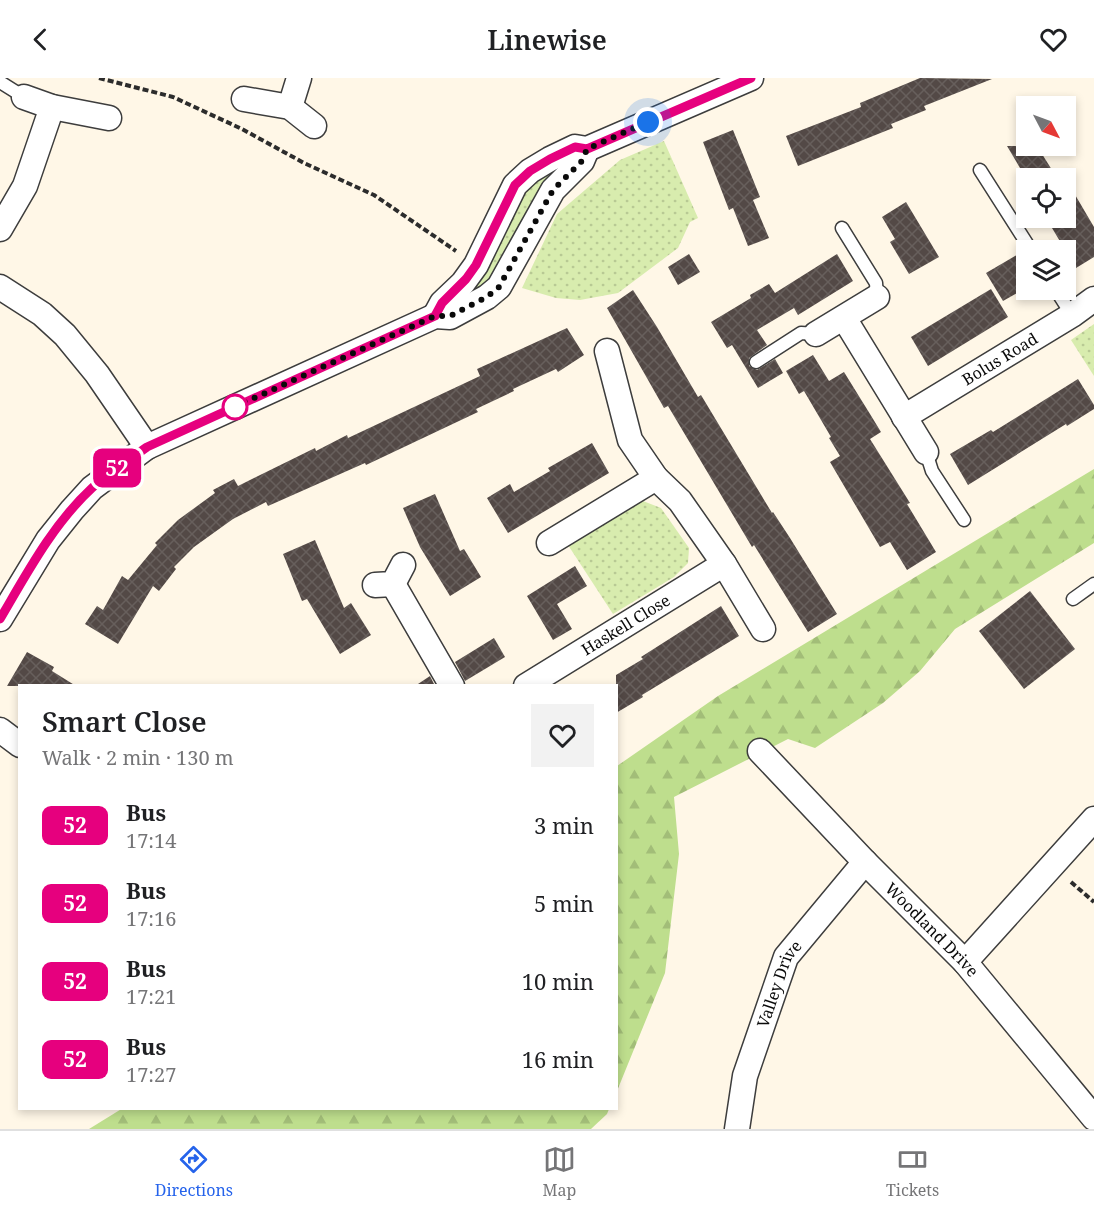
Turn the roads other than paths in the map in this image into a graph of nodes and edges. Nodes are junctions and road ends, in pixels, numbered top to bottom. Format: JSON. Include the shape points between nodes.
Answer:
{"nodes":[{"id":1,"x":298,"y":78,"type":"edge"},
{"id":2,"x":751,"y":78,"type":"edge"},
{"id":3,"x":0,"y":82,"type":"edge"},
{"id":4,"x":24,"y":97,"type":"joint"},
{"id":5,"x":244,"y":99,"type":"dead end"},
{"id":6,"x":52,"y":106,"type":"junction"},
{"id":7,"x":290,"y":107,"type":"junction"},
{"id":8,"x":109,"y":118,"type":"dead end"},
{"id":9,"x":314,"y":126,"type":"dead end"},
{"id":10,"x":587,"y":149,"type":"junction"},
{"id":11,"x":981,"y":170,"type":"dead end"},
{"id":12,"x":842,"y":228,"type":"dead end"},
{"id":13,"x":0,"y":229,"type":"edge"},
{"id":14,"x":1025,"y":240,"type":"edge"},
{"id":15,"x":0,"y":287,"type":"edge"},
{"id":16,"x":877,"y":297,"type":"joint"},
{"id":17,"x":1094,"y":299,"type":"edge"},
{"id":18,"x":1062,"y":300,"type":"edge"},
{"id":19,"x":1072,"y":315,"type":"junction"},
{"id":20,"x":435,"y":316,"type":"junction"},
{"id":21,"x":844,"y":318,"type":"junction"},
{"id":22,"x":816,"y":334,"type":"joint"},
{"id":23,"x":607,"y":351,"type":"dead end"},
{"id":24,"x":756,"y":362,"type":"dead end"},
{"id":25,"x":904,"y":417,"type":"junction"},
{"id":26,"x":147,"y":447,"type":"junction"},
{"id":27,"x":926,"y":452,"type":"joint"},
{"id":28,"x":656,"y":478,"type":"junction"},
{"id":29,"x":964,"y":520,"type":"dead end"},
{"id":30,"x":549,"y":543,"type":"dead end"},
{"id":31,"x":724,"y":564,"type":"junction"},
{"id":32,"x":390,"y":578,"type":"dead end"},
{"id":33,"x":1094,"y":584,"type":"edge"},
{"id":34,"x":1073,"y":599,"type":"dead end"},
{"id":35,"x":0,"y":619,"type":"edge"},
{"id":36,"x":763,"y":629,"type":"dead end"},
{"id":37,"x":451,"y":684,"type":"edge"},
{"id":38,"x":529,"y":684,"type":"edge"},
{"id":39,"x":0,"y":730,"type":"edge"},
{"id":40,"x":18,"y":744,"type":"edge"},
{"id":41,"x":760,"y":751,"type":"dead end"},
{"id":42,"x":1094,"y":819,"type":"edge"},
{"id":43,"x":865,"y":862,"type":"junction"},
{"id":44,"x":965,"y":962,"type":"junction"},
{"id":45,"x":1094,"y":1118,"type":"edge"},
{"id":46,"x":737,"y":1129,"type":"edge"}],
"edges":[{"from":1,"to":7,"type":"street"},
{"from":2,"to":10,"type":"street"},
{"from":3,"to":4,"type":"lane"},
{"from":4,"to":6,"type":"street"},
{"from":5,"to":7,"type":"street"},
{"from":6,"to":8,"type":"street"},
{"from":6,"to":13,"type":"street","via":[[25,186]]},
{"from":7,"to":9,"type":"street"},
{"from":10,"to":20,"type":"street","via":[[582,161],[553,190],[499,287],[450,316]]},
{"from":10,"to":20,"type":"street","via":[[575,147],[550,159],[515,185],[476,265]]},
{"from":11,"to":14,"type":"lane"},
{"from":12,"to":16,"type":"lane","via":[[876,283]]},
{"from":15,"to":26,"type":"street","via":[[42,314],[65,335]]},
{"from":16,"to":21,"type":"street"},
{"from":17,"to":19,"type":"street","name":"Bolus Road"},
{"from":18,"to":19,"type":"lane"},
{"from":19,"to":25,"type":"street","name":"Bolus Road"},
{"from":20,"to":26,"type":"street"},
{"from":21,"to":22,"type":"street"},
{"from":21,"to":25,"type":"street"},
{"from":22,"to":24,"type":"lane","via":[[801,333]]},
{"from":23,"to":28,"type":"street","via":[[630,440]]},
{"from":25,"to":27,"type":"street"},
{"from":26,"to":35,"type":"street","via":[[92,488],[72,510],[48,540]]},
{"from":27,"to":29,"type":"lane","via":[[932,471]]},
{"from":28,"to":30,"type":"street"},
{"from":28,"to":31,"type":"street","via":[[680,501]]},
{"from":31,"to":36,"type":"street"},
{"from":31,"to":38,"type":"street","name":"Haskell Close"},
{"from":32,"to":37,"type":"street"},
{"from":33,"to":34,"type":"lane"},
{"from":39,"to":40,"type":"street"},
{"from":41,"to":43,"type":"street","name":"Woodland Drive"},
{"from":42,"to":44,"type":"street"},
{"from":43,"to":44,"type":"street","name":"Woodland Drive"},
{"from":43,"to":46,"type":"street","name":"Valley Drive","via":[[786,957],[745,1076]]},
{"from":44,"to":45,"type":"street","name":"Woodland Drive"}]}
